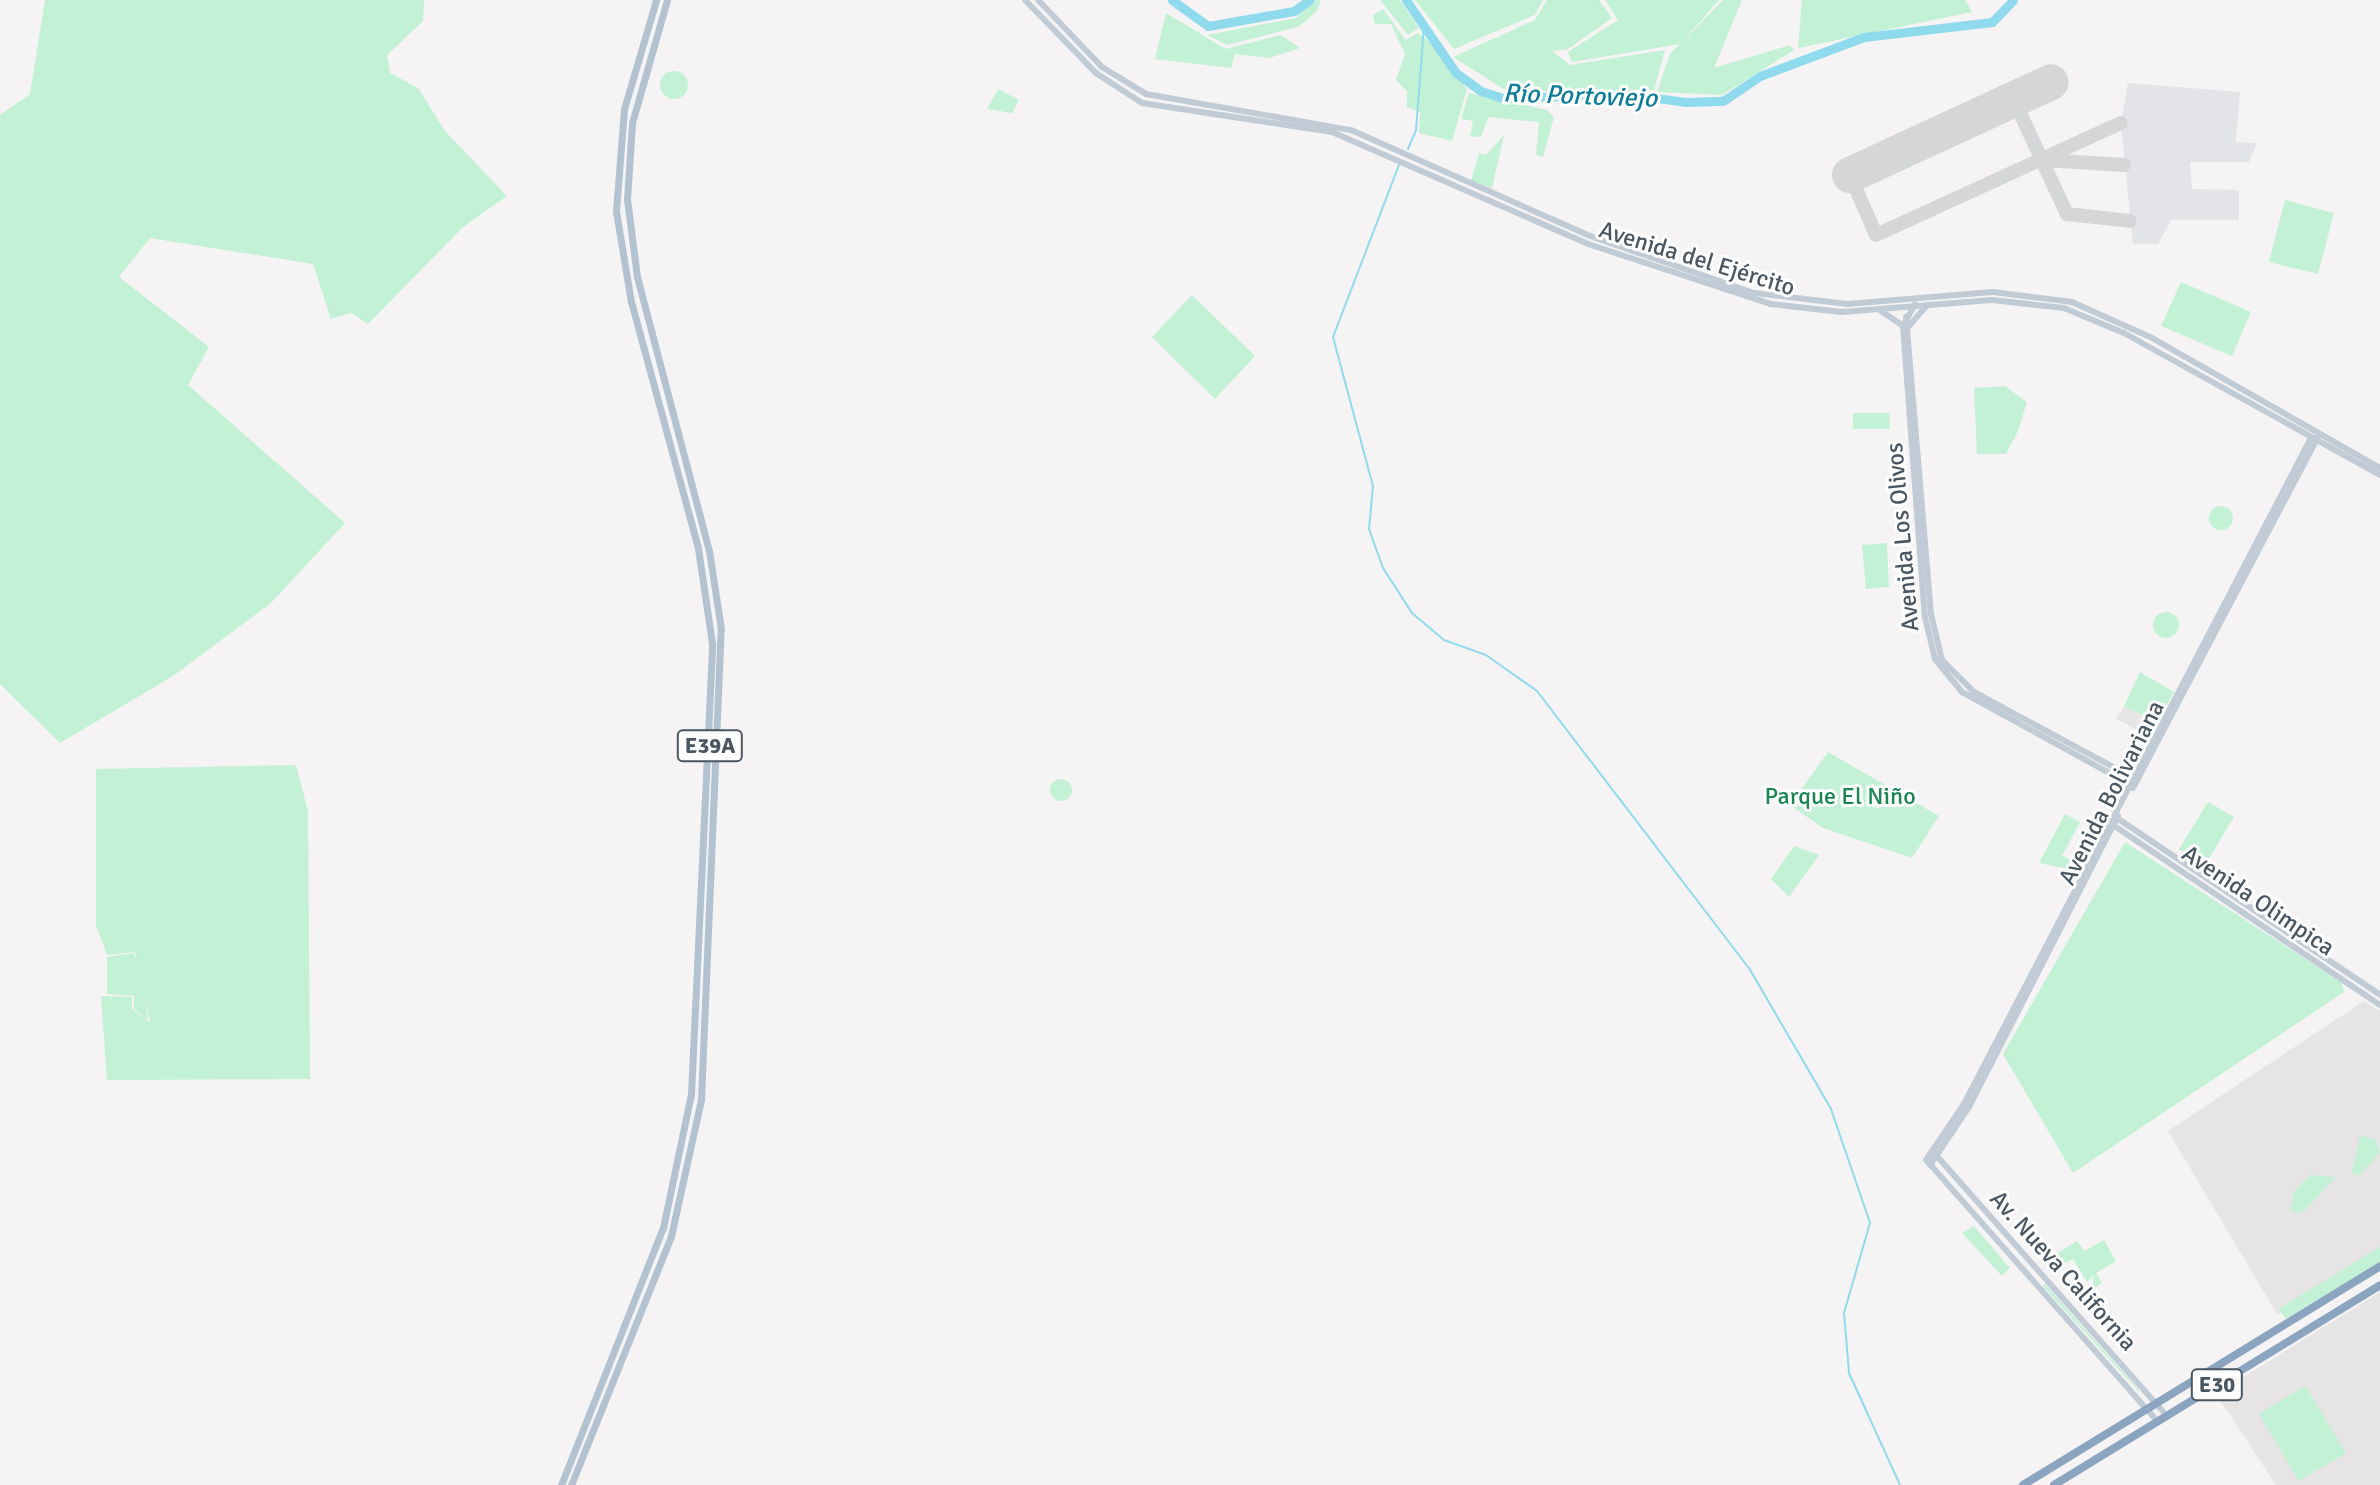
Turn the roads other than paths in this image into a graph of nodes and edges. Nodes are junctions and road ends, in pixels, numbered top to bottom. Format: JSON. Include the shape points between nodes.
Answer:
{"nodes":[{"id":1,"x":656,"y":0,"type":"edge"},
{"id":2,"x":667,"y":0,"type":"edge"},
{"id":3,"x":1025,"y":0,"type":"edge"},
{"id":4,"x":1038,"y":0,"type":"edge"},
{"id":5,"x":1929,"y":300,"type":"junction"},
{"id":6,"x":1887,"y":301,"type":"junction"},
{"id":7,"x":1913,"y":306,"type":"junction"},
{"id":8,"x":1898,"y":307,"type":"junction"},
{"id":9,"x":1874,"y":310,"type":"junction"},
{"id":10,"x":1906,"y":317,"type":"junction"},
{"id":11,"x":1906,"y":326,"type":"junction"},
{"id":12,"x":2315,"y":436,"type":"junction"},
{"id":13,"x":2380,"y":468,"type":"edge"},
{"id":14,"x":2380,"y":475,"type":"edge"},
{"id":15,"x":2133,"y":782,"type":"junction"},
{"id":16,"x":2117,"y":818,"type":"junction"},
{"id":17,"x":2116,"y":827,"type":"junction"},
{"id":18,"x":2380,"y":995,"type":"edge"},
{"id":19,"x":2380,"y":1005,"type":"edge"},
{"id":20,"x":1934,"y":1153,"type":"junction"},
{"id":21,"x":1928,"y":1162,"type":"joint"},
{"id":22,"x":2380,"y":1266,"type":"edge"},
{"id":23,"x":2380,"y":1285,"type":"edge"},
{"id":24,"x":2157,"y":1405,"type":"junction"},
{"id":25,"x":2148,"y":1410,"type":"junction"},
{"id":26,"x":2167,"y":1416,"type":"junction"},
{"id":27,"x":2158,"y":1422,"type":"junction"},
{"id":28,"x":561,"y":1485,"type":"edge"},
{"id":29,"x":571,"y":1485,"type":"edge"},
{"id":30,"x":2023,"y":1485,"type":"edge"},
{"id":31,"x":2054,"y":1485,"type":"edge"}],
"edges":[{"from":1,"to":28,"type":"main road","number":"E39A","via":[[620,129],[616,211],[631,302],[700,559],[712,643],[691,1094],[663,1228]]},
{"from":2,"to":29,"type":"main road","number":"E39A","via":[[635,108],[627,199],[637,277],[709,551],[721,629],[703,1070],[695,1146],[671,1236]]},
{"from":3,"to":9,"type":"street","name":"Avenida del Ejército","via":[[1096,73],[1142,103],[1332,132],[1588,244],[1750,299],[1809,311]]},
{"from":4,"to":6,"type":"street","name":"Avenida del Ejército","via":[[1102,67],[1146,94],[1351,130],[1577,231],[1754,293],[1823,303]]},
{"from":5,"to":6,"type":"street","name":"Avenida del Ejército"},
{"from":5,"to":7,"type":"street","name":"Avenida Los Olivos"},
{"from":5,"to":11,"type":"street"},
{"from":5,"to":12,"type":"street","name":"Avenida del Ejército","via":[[2020,301],[2086,315]]},
{"from":6,"to":8,"type":"street"},
{"from":7,"to":8,"type":"street","name":"Avenida del Ejército"},
{"from":7,"to":10,"type":"street","name":"Avenida Los Olivos"},
{"from":8,"to":9,"type":"street","name":"Avenida del Ejército"},
{"from":8,"to":10,"type":"street"},
{"from":9,"to":11,"type":"street"},
{"from":10,"to":11,"type":"street","name":"Avenida Los Olivos"},
{"from":11,"to":15,"type":"street","name":"Avenida Los Olivos","via":[[1931,614],[1942,660],[1974,692]]},
{"from":12,"to":13,"type":"street","name":"Avenida del Ejército"},
{"from":12,"to":14,"type":"street","name":"Avenida del Ejército"},
{"from":12,"to":15,"type":"street","name":"Avenida Bolivariana"},
{"from":15,"to":16,"type":"street","name":"Avenida Bolivariana"},
{"from":15,"to":20,"type":"street","name":"Avenida Bolivariana"},
{"from":16,"to":17,"type":"street","name":"Avenida Bolivariana"},
{"from":16,"to":18,"type":"street","name":"Avenida Olimpica"},
{"from":17,"to":19,"type":"street","name":"Avenida Olimpica"},
{"from":17,"to":20,"type":"street","name":"Avenida Bolivariana"},
{"from":20,"to":21,"type":"street","name":"Avenida Bolivariana"},
{"from":20,"to":24,"type":"street","name":"Av. Nueva California"},
{"from":21,"to":25,"type":"street","name":"Av. Nueva California"},
{"from":22,"to":24,"type":"highway","number":"E30"},
{"from":23,"to":26,"type":"highway","number":"E30"},
{"from":24,"to":25,"type":"highway","number":"E30"},
{"from":24,"to":26,"type":"street","name":"Av. Nueva California"},
{"from":25,"to":27,"type":"street","name":"Av. Nueva California"},
{"from":25,"to":30,"type":"highway","number":"E30"},
{"from":26,"to":27,"type":"highway","number":"E30"},
{"from":27,"to":31,"type":"highway","number":"E30"}]}
